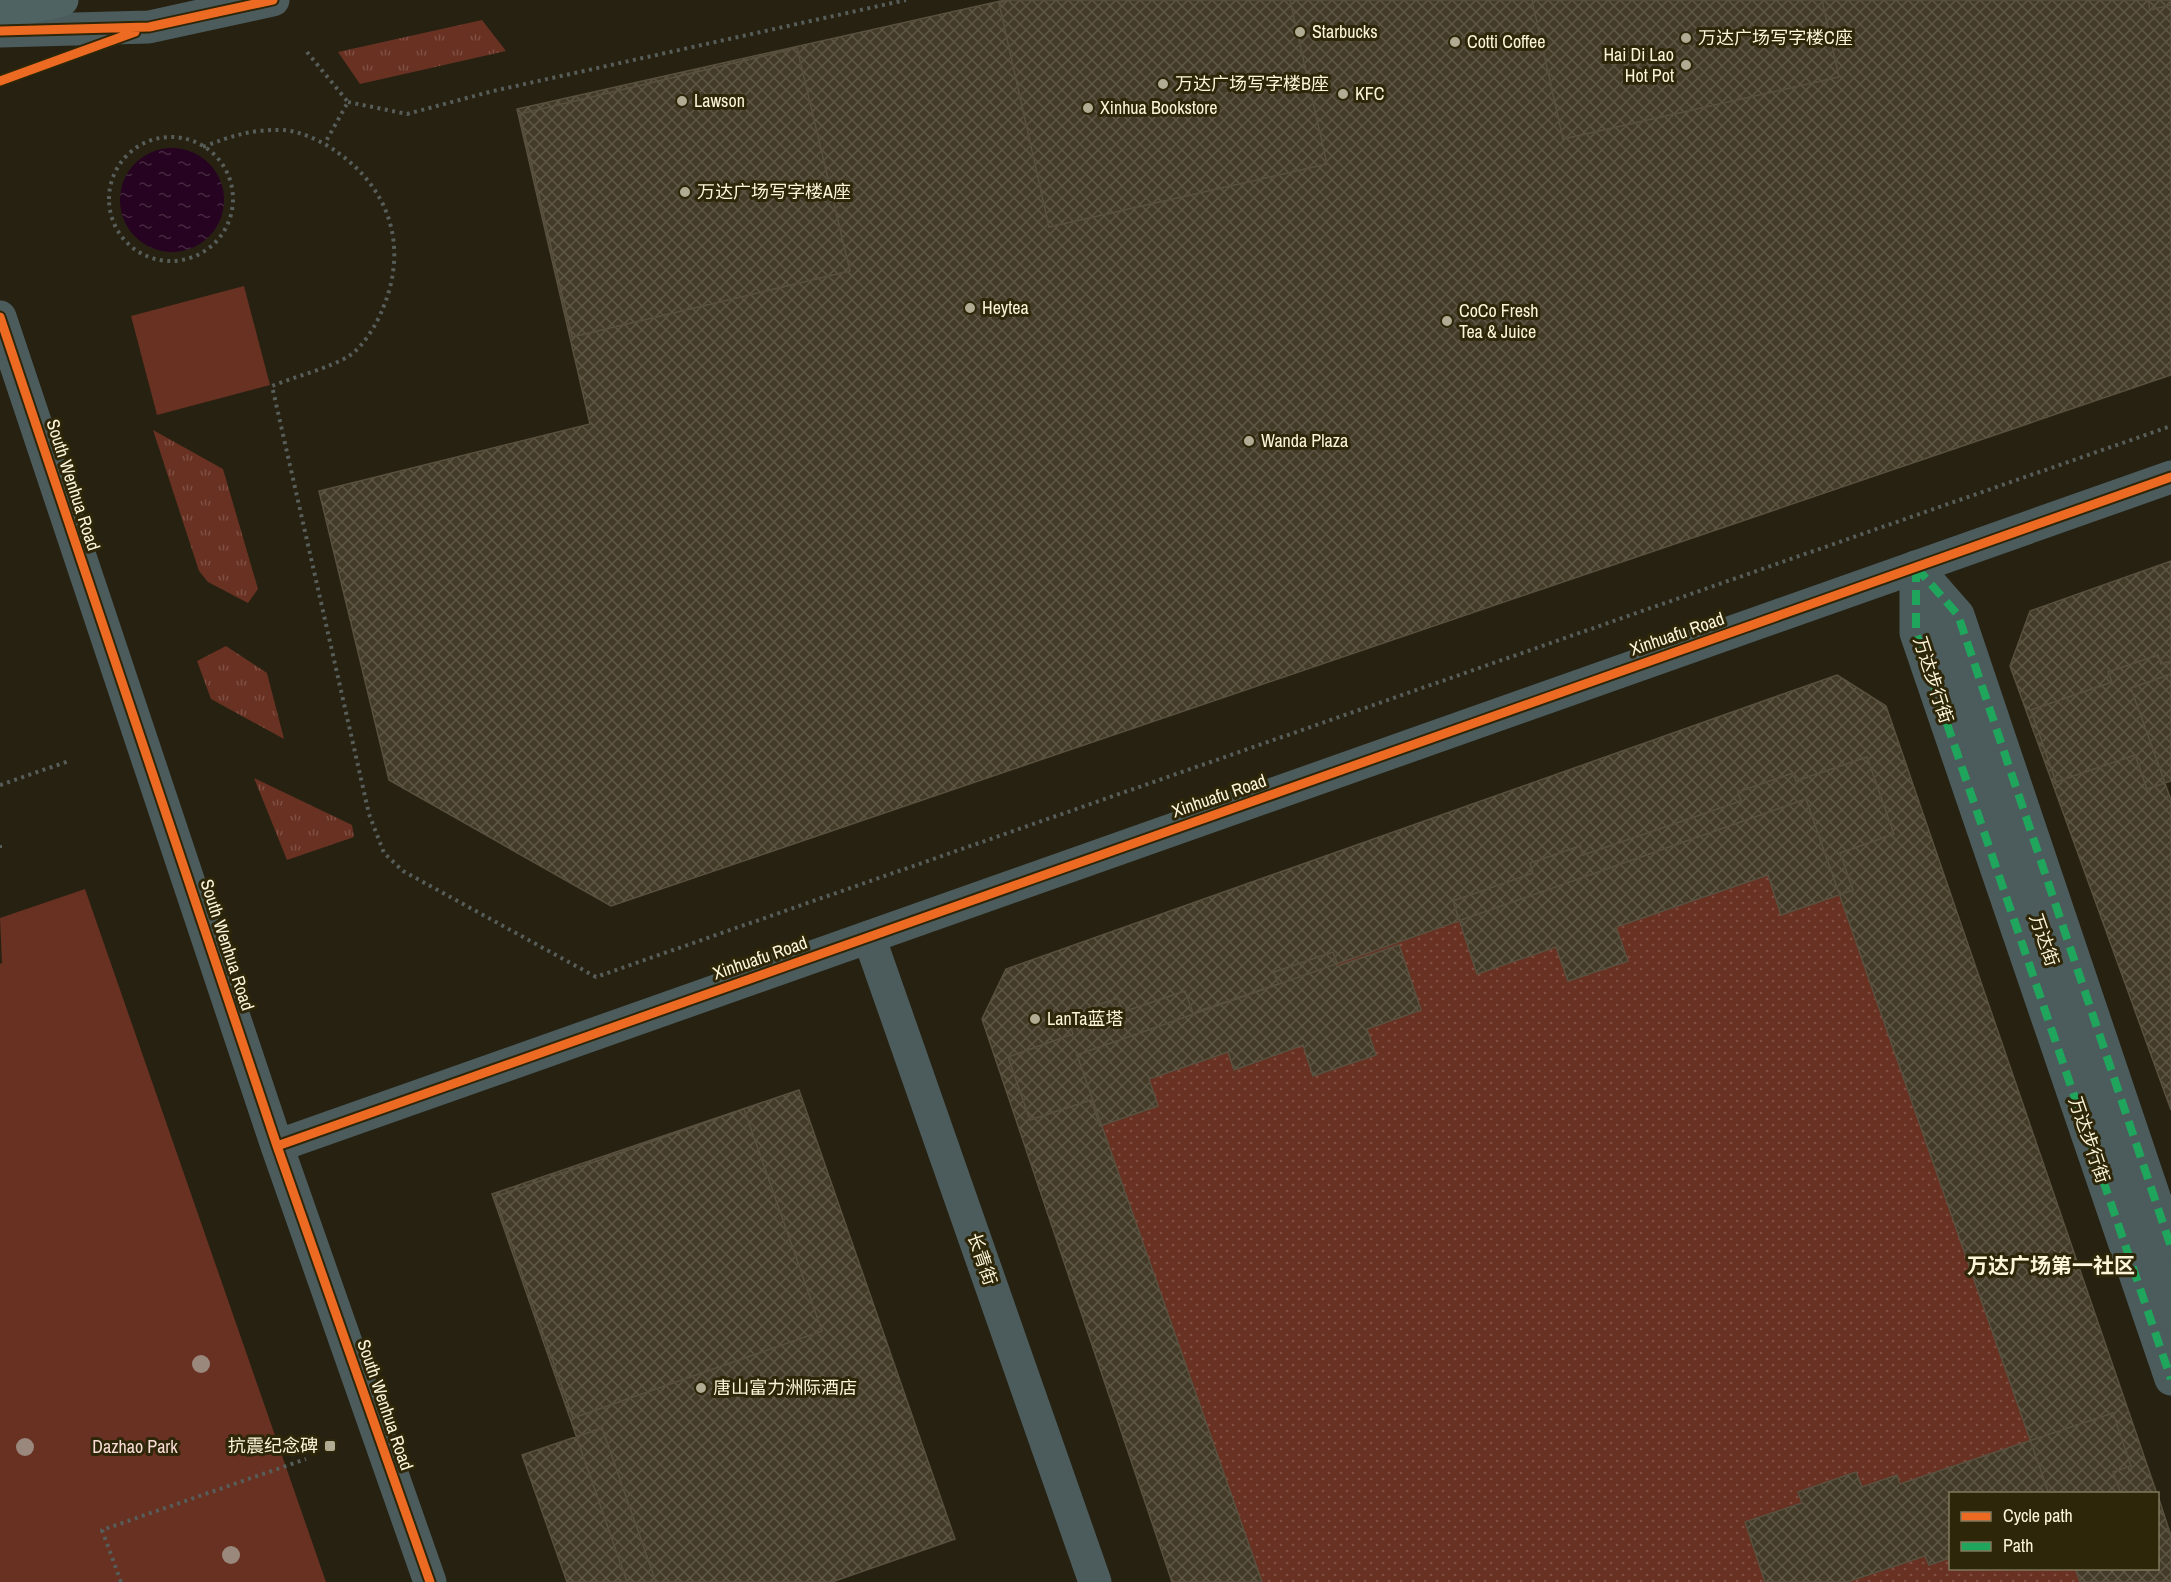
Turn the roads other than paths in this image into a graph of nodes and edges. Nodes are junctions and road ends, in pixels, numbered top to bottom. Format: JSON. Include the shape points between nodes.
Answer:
{"nodes":[{"id":1,"x":62,"y":0,"type":"edge"},
{"id":2,"x":273,"y":0,"type":"edge"},
{"id":3,"x":0,"y":14,"type":"edge"},
{"id":4,"x":0,"y":31,"type":"edge"},
{"id":5,"x":0,"y":317,"type":"edge"},
{"id":6,"x":2171,"y":477,"type":"edge"},
{"id":7,"x":1916,"y":567,"type":"junction"},
{"id":8,"x":869,"y":937,"type":"junction"},
{"id":9,"x":277,"y":1146,"type":"junction"},
{"id":10,"x":2171,"y":1247,"type":"edge"},
{"id":11,"x":2171,"y":1314,"type":"edge"},
{"id":12,"x":2171,"y":1379,"type":"edge"},
{"id":13,"x":430,"y":1582,"type":"edge"},
{"id":14,"x":1095,"y":1582,"type":"edge"}],
"edges":[{"from":1,"to":3,"type":"main road"},
{"from":2,"to":4,"type":"street","via":[[149,27]]},
{"from":5,"to":9,"type":"street","name":"South Wenhua Road"},
{"from":6,"to":7,"type":"street","name":"Xinhuafu Road"},
{"from":7,"to":8,"type":"street","name":"Xinhuafu Road"},
{"from":7,"to":10,"type":"street","via":[[1958,615]]},
{"from":7,"to":11,"type":"street","name":"万达街"},
{"from":7,"to":12,"type":"street","name":"万达步行街","via":[[1916,633]]},
{"from":8,"to":9,"type":"street","name":"Xinhuafu Road"},
{"from":8,"to":14,"type":"street","name":"长青街"},
{"from":9,"to":13,"type":"street","name":"South Wenhua Road"}]}
